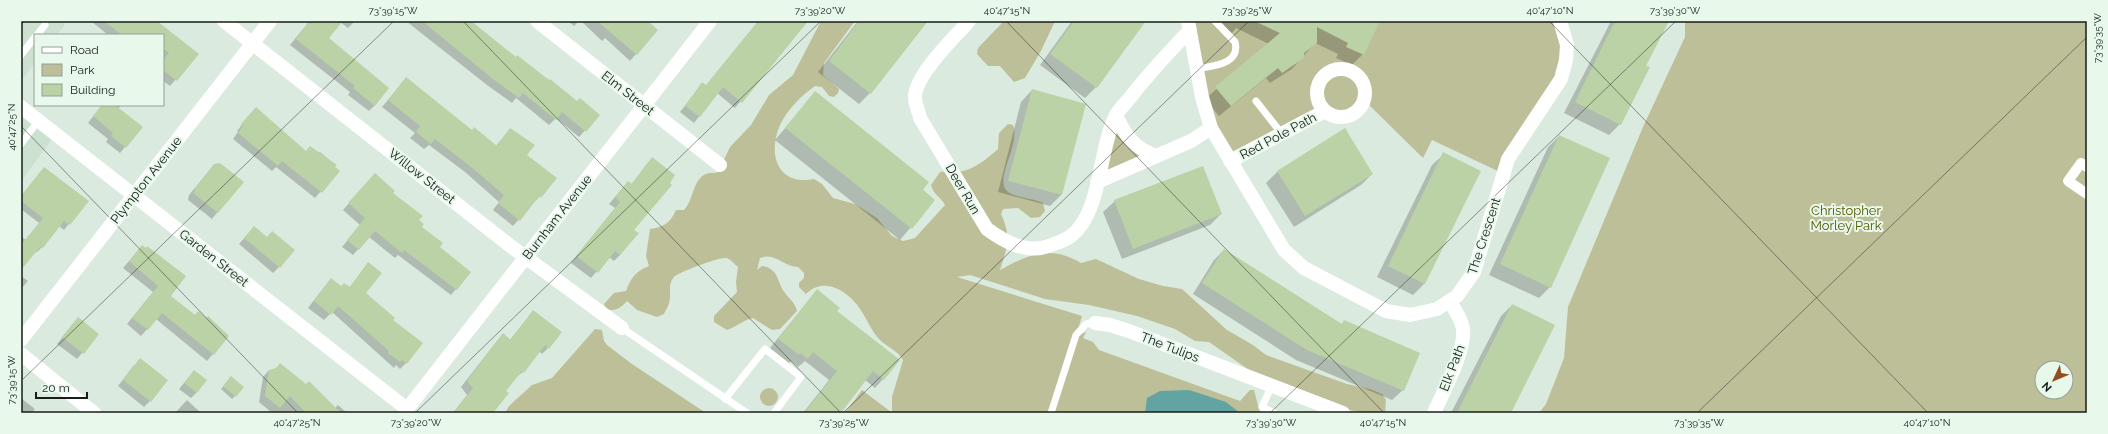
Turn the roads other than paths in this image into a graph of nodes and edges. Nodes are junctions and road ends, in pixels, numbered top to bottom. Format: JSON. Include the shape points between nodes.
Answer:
{"nodes":[{"id":1,"x":224,"y":21,"type":"edge"},
{"id":2,"x":270,"y":21,"type":"edge"},
{"id":3,"x":537,"y":21,"type":"edge"},
{"id":4,"x":710,"y":21,"type":"edge"},
{"id":5,"x":969,"y":21,"type":"edge"},
{"id":6,"x":1215,"y":21,"type":"edge"},
{"id":7,"x":1560,"y":21,"type":"edge"},
{"id":8,"x":45,"y":25,"type":"dead end"},
{"id":9,"x":1189,"y":25,"type":"edge"},
{"id":10,"x":38,"y":34,"type":"edge"},
{"id":11,"x":34,"y":39,"type":"edge"},
{"id":12,"x":253,"y":43,"type":"junction"},
{"id":13,"x":21,"y":55,"type":"edge"},
{"id":14,"x":1196,"y":69,"type":"junction"},
{"id":15,"x":1256,"y":101,"type":"dead end"},
{"id":16,"x":644,"y":106,"type":"junction"},
{"id":17,"x":21,"y":107,"type":"edge"},
{"id":18,"x":1325,"y":111,"type":"dead end"},
{"id":19,"x":1116,"y":115,"type":"junction"},
{"id":20,"x":38,"y":121,"type":"junction"},
{"id":21,"x":1211,"y":128,"type":"junction"},
{"id":22,"x":1282,"y":134,"type":"junction"},
{"id":23,"x":21,"y":144,"type":"edge"},
{"id":24,"x":1157,"y":156,"type":"junction"},
{"id":25,"x":1230,"y":161,"type":"junction"},
{"id":26,"x":720,"y":165,"type":"dead end"},
{"id":27,"x":2087,"y":167,"type":"edge"},
{"id":28,"x":1097,"y":182,"type":"junction"},
{"id":29,"x":2087,"y":194,"type":"edge"},
{"id":30,"x":134,"y":195,"type":"junction"},
{"id":31,"x":526,"y":257,"type":"junction"},
{"id":32,"x":1449,"y":301,"type":"junction"},
{"id":33,"x":1095,"y":322,"type":"joint"},
{"id":34,"x":622,"y":328,"type":"joint"},
{"id":35,"x":21,"y":340,"type":"edge"},
{"id":36,"x":21,"y":354,"type":"edge"},
{"id":37,"x":1272,"y":385,"type":"junction"},
{"id":38,"x":726,"y":399,"type":"junction"},
{"id":39,"x":1326,"y":410,"type":"edge"},
{"id":40,"x":405,"y":411,"type":"edge"},
{"id":41,"x":94,"y":413,"type":"edge"},
{"id":42,"x":747,"y":413,"type":"edge"},
{"id":43,"x":774,"y":413,"type":"edge"},
{"id":44,"x":1051,"y":413,"type":"edge"},
{"id":45,"x":1274,"y":413,"type":"edge"},
{"id":46,"x":1343,"y":413,"type":"edge"},
{"id":47,"x":1434,"y":413,"type":"edge"}],
"edges":[{"from":1,"to":12,"type":"street","name":"Willow Street"},
{"from":2,"to":12,"type":"street","name":"Plympton Avenue"},
{"from":3,"to":16,"type":"street","name":"Elm Street"},
{"from":4,"to":16,"type":"street","name":"Burnham Avenue"},
{"from":5,"to":28,"type":"street","name":"Deer Run","via":[[921,76],[915,98],[920,118],[987,228],[1002,240],[1027,248],[1042,248],[1064,240],[1082,225],[1090,212]]},
{"from":6,"to":14,"type":"lane","via":[[1235,42],[1236,53],[1224,63]]},
{"from":7,"to":32,"type":"street","name":"The Crescent","via":[[1567,45],[1561,79],[1508,159],[1474,272],[1457,296]]},
{"from":8,"to":10,"type":"lane"},
{"from":9,"to":14,"type":"street","name":"Deer Run"},
{"from":9,"to":19,"type":"street","name":"Deer Run"},
{"from":11,"to":13,"type":"lane"},
{"from":12,"to":30,"type":"street","name":"Plympton Avenue"},
{"from":12,"to":31,"type":"street","name":"Willow Street"},
{"from":14,"to":21,"type":"street","name":"Deer Run"},
{"from":15,"to":22,"type":"lane"},
{"from":16,"to":26,"type":"street","name":"Elm Street"},
{"from":16,"to":31,"type":"street","name":"Burnham Avenue"},
{"from":17,"to":20,"type":"street","name":"Garden Street"},
{"from":18,"to":22,"type":"street","name":"Red Pole Path"},
{"from":19,"to":24,"type":"street","via":[[1128,138],[1142,150]]},
{"from":19,"to":28,"type":"street","name":"Deer Run"},
{"from":20,"to":23,"type":"lane"},
{"from":20,"to":30,"type":"street","name":"Garden Street"},
{"from":21,"to":24,"type":"street","via":[[1192,141]]},
{"from":21,"to":25,"type":"street","name":"The Crescent"},
{"from":22,"to":25,"type":"street","name":"Red Pole Path"},
{"from":24,"to":28,"type":"street"},
{"from":25,"to":32,"type":"street","name":"The Crescent","via":[[1284,250],[1304,268],[1386,311],[1401,314],[1427,312]]},
{"from":27,"to":29,"type":"street","via":[[2081,163],[2068,181]]},
{"from":30,"to":35,"type":"street","name":"Plympton Avenue"},
{"from":30,"to":40,"type":"street","name":"Garden Street"},
{"from":31,"to":34,"type":"street","name":"Willow Street"},
{"from":31,"to":40,"type":"street","name":"Burnham Avenue"},
{"from":32,"to":47,"type":"street","name":"Elk Path","via":[[1463,328],[1462,346]]},
{"from":33,"to":37,"type":"street","name":"The Tulips","via":[[1129,331]]},
{"from":33,"to":44,"type":"lane","name":"The Tulips","via":[[1086,324],[1076,335]]},
{"from":34,"to":38,"type":"lane"},
{"from":36,"to":41,"type":"street"},
{"from":37,"to":39,"type":"street","name":"The Tulips"},
{"from":37,"to":45,"type":"lane","via":[[1262,407]]},
{"from":38,"to":42,"type":"lane"},
{"from":38,"to":43,"type":"lane","via":[[765,349],[801,377]]},
{"from":39,"to":46,"type":"street","name":"The Tulips"}]}
